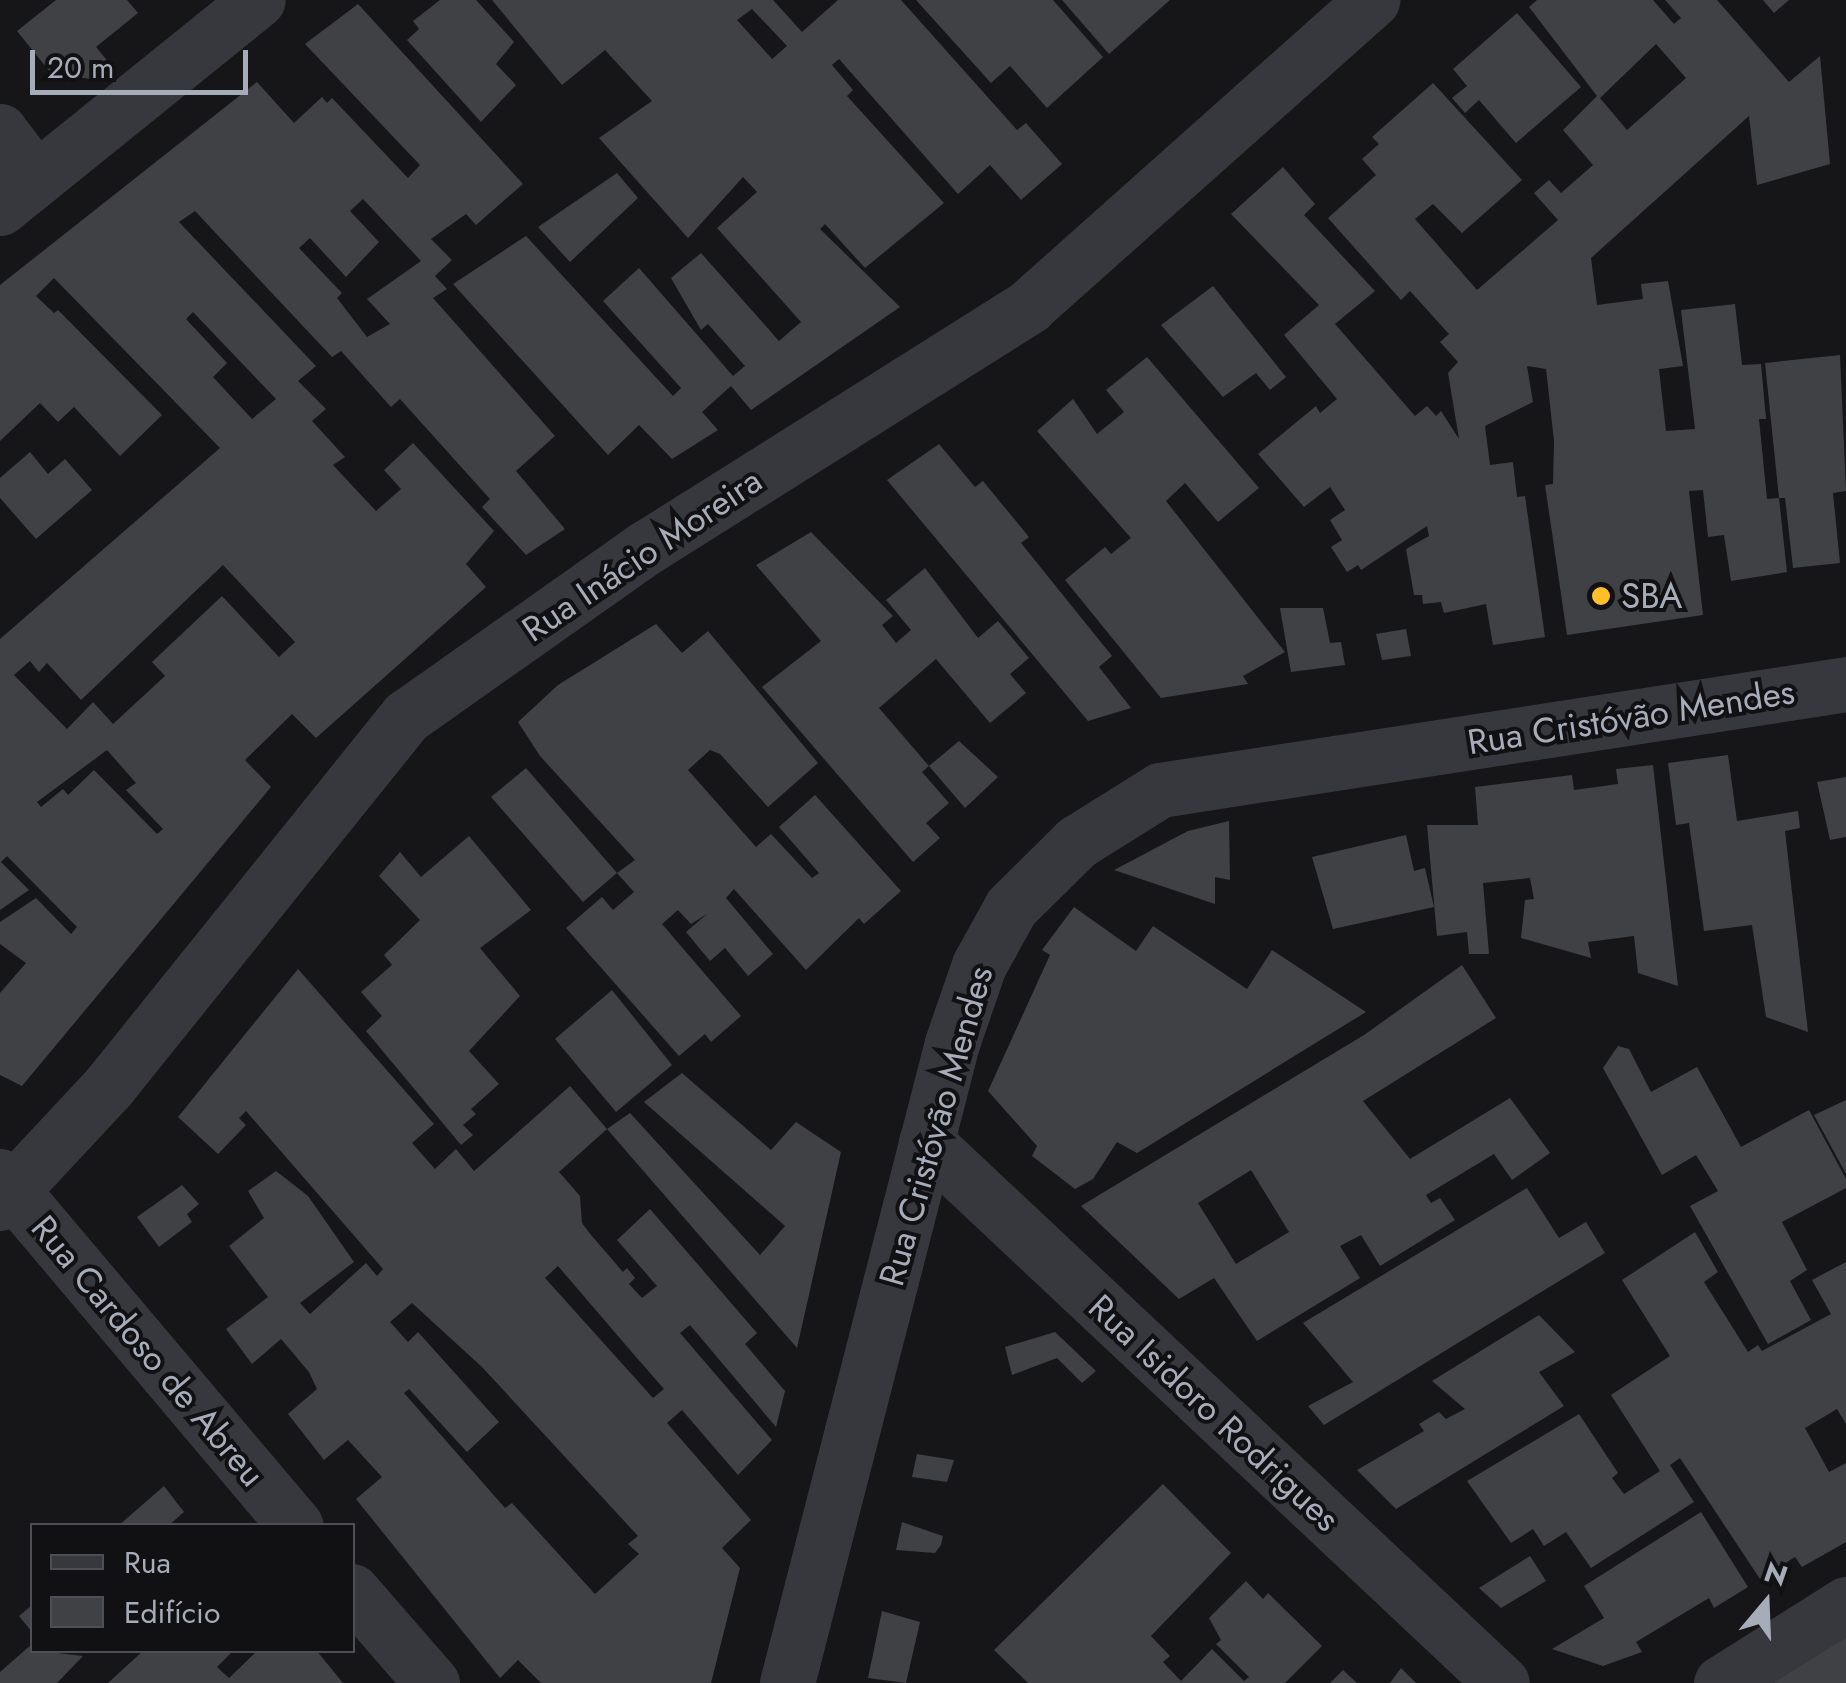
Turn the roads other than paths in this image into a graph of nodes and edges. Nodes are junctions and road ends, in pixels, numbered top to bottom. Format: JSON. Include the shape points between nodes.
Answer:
{"nodes":[{"id":1,"x":258,"y":0,"type":"edge"},
{"id":2,"x":1374,"y":0,"type":"edge"},
{"id":3,"x":0,"y":131,"type":"edge"},
{"id":4,"x":18,"y":193,"type":"edge"},
{"id":5,"x":1846,"y":684,"type":"edge"},
{"id":6,"x":926,"y":1142,"type":"junction"},
{"id":7,"x":4,"y":1190,"type":"edge"},
{"id":8,"x":293,"y":1523,"type":"edge"},
{"id":9,"x":355,"y":1594,"type":"edge"},
{"id":10,"x":1846,"y":1604,"type":"edge"},
{"id":11,"x":432,"y":1683,"type":"edge"},
{"id":12,"x":787,"y":1683,"type":"edge"},
{"id":13,"x":1502,"y":1683,"type":"edge"},
{"id":14,"x":1721,"y":1683,"type":"edge"}],
"edges":[{"from":1,"to":4,"type":"street"},
{"from":2,"to":7,"type":"street","name":"Rua Inácio Moreira","via":[[1029,306],[648,547],[406,716],[109,1086]]},
{"from":3,"to":4,"type":"street"},
{"from":5,"to":6,"type":"street","name":"Rua Cristóvão Mendes","via":[[1160,790],[1078,842],[1011,907],[979,965]]},
{"from":6,"to":12,"type":"street","name":"Rua Cristóvão Mendes"},
{"from":6,"to":13,"type":"street","name":"Rua Isidoro Rodrigues"},
{"from":7,"to":8,"type":"street","name":"Rua Cardoso de Abreu"},
{"from":9,"to":11,"type":"street"},
{"from":10,"to":14,"type":"street"}]}
